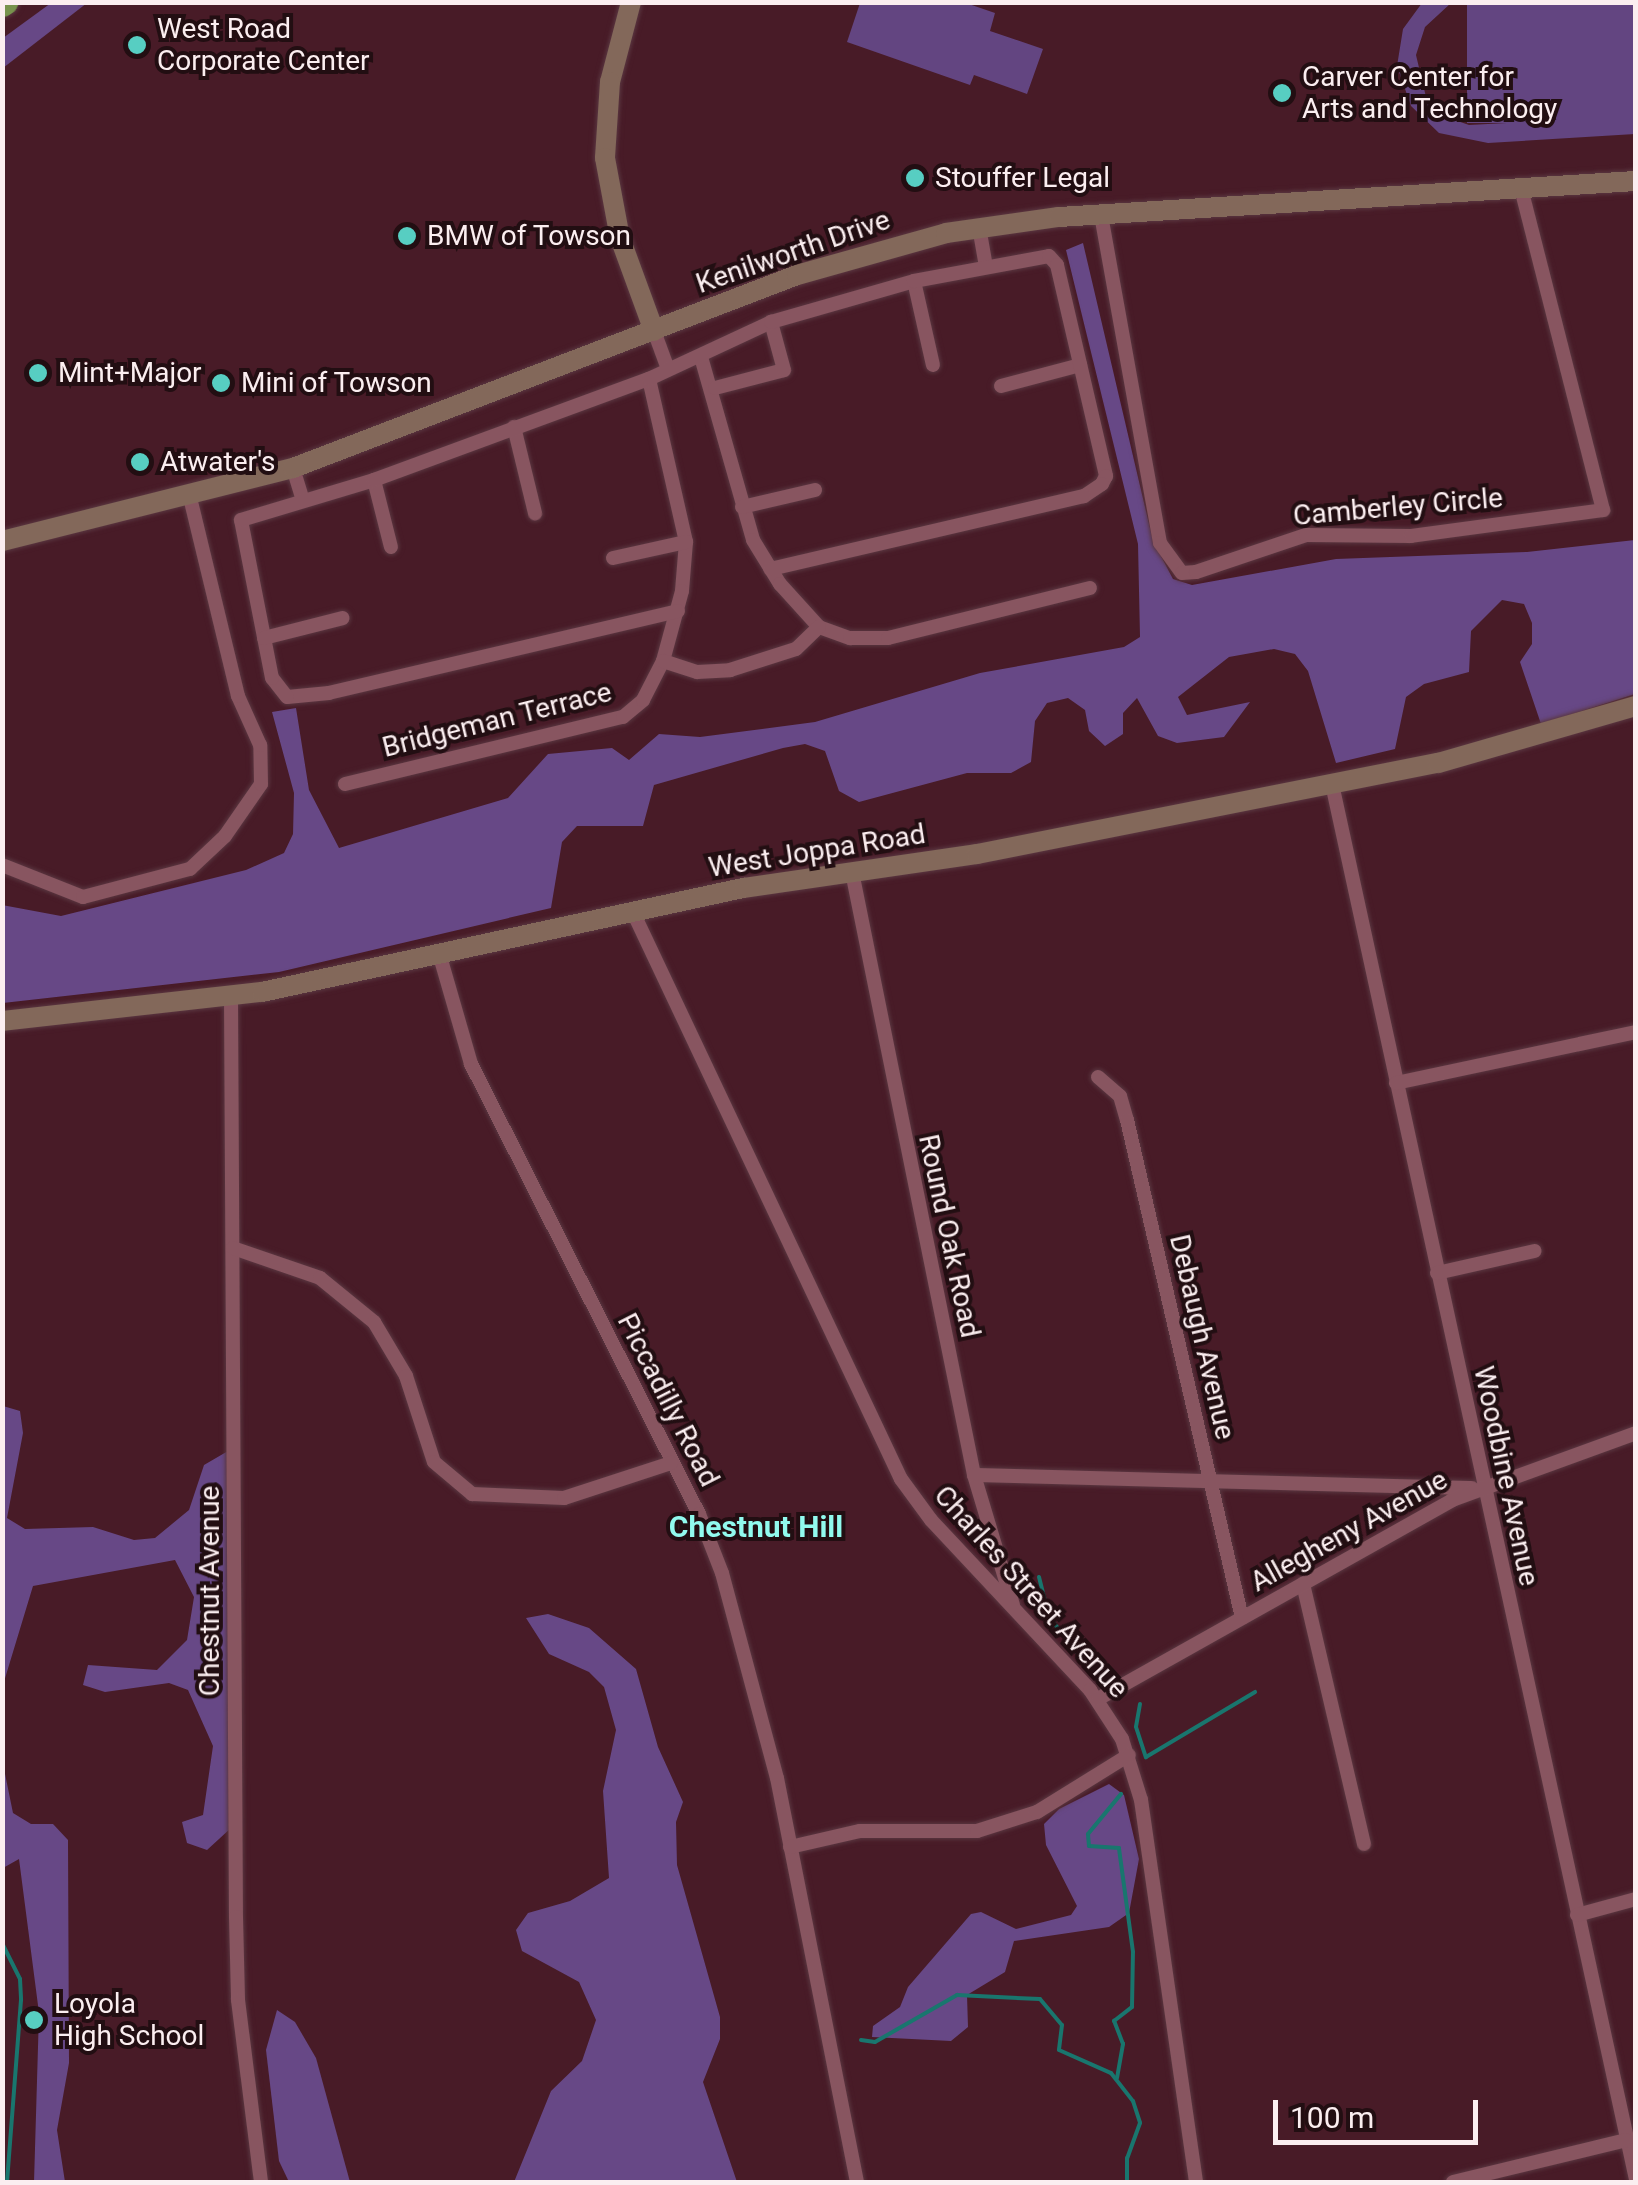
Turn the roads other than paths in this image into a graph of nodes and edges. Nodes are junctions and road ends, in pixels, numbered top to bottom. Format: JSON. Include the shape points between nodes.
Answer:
{"nodes":[{"id":1,"x":630,"y":2,"type":"edge"},
{"id":2,"x":1636,"y":180,"type":"edge"},
{"id":3,"x":1521,"y":188,"type":"junction"},
{"id":4,"x":1101,"y":214,"type":"junction"},
{"id":5,"x":979,"y":227,"type":"junction"},
{"id":6,"x":986,"y":265,"type":"junction"},
{"id":7,"x":914,"y":281,"type":"junction"},
{"id":8,"x":771,"y":322,"type":"junction"},
{"id":9,"x":654,"y":331,"type":"junction"},
{"id":10,"x":701,"y":357,"type":"junction"},
{"id":11,"x":933,"y":365,"type":"dead end"},
{"id":12,"x":1080,"y":365,"type":"junction"},
{"id":13,"x":668,"y":369,"type":"junction"},
{"id":14,"x":649,"y":379,"type":"junction"},
{"id":15,"x":1001,"y":386,"type":"dead end"},
{"id":16,"x":715,"y":388,"type":"junction"},
{"id":17,"x":514,"y":427,"type":"junction"},
{"id":18,"x":294,"y":468,"type":"junction"},
{"id":19,"x":374,"y":480,"type":"junction"},
{"id":20,"x":815,"y":490,"type":"dead end"},
{"id":21,"x":190,"y":498,"type":"junction"},
{"id":22,"x":303,"y":501,"type":"junction"},
{"id":23,"x":742,"y":506,"type":"junction"},
{"id":24,"x":535,"y":514,"type":"dead end"},
{"id":25,"x":2,"y":541,"type":"edge"},
{"id":26,"x":686,"y":542,"type":"junction"},
{"id":27,"x":391,"y":547,"type":"dead end"},
{"id":28,"x":614,"y":558,"type":"dead end"},
{"id":29,"x":770,"y":570,"type":"junction"},
{"id":30,"x":1090,"y":588,"type":"dead end"},
{"id":31,"x":678,"y":611,"type":"junction"},
{"id":32,"x":342,"y":618,"type":"dead end"},
{"id":33,"x":819,"y":627,"type":"junction"},
{"id":34,"x":264,"y":638,"type":"junction"},
{"id":35,"x":663,"y":661,"type":"junction"},
{"id":36,"x":1636,"y":706,"type":"edge"},
{"id":37,"x":345,"y":784,"type":"dead end"},
{"id":38,"x":1332,"y":784,"type":"junction"},
{"id":39,"x":2,"y":866,"type":"edge"},
{"id":40,"x":852,"y":872,"type":"junction"},
{"id":41,"x":632,"y":910,"type":"junction"},
{"id":42,"x":439,"y":953,"type":"junction"},
{"id":43,"x":231,"y":998,"type":"junction"},
{"id":44,"x":2,"y":1021,"type":"edge"},
{"id":45,"x":1636,"y":1032,"type":"edge"},
{"id":46,"x":1098,"y":1076,"type":"dead end"},
{"id":47,"x":1396,"y":1083,"type":"junction"},
{"id":48,"x":233,"y":1248,"type":"junction"},
{"id":49,"x":1536,"y":1251,"type":"dead end"},
{"id":50,"x":1437,"y":1273,"type":"junction"},
{"id":51,"x":1636,"y":1433,"type":"edge"},
{"id":52,"x":671,"y":1463,"type":"junction"},
{"id":53,"x":974,"y":1475,"type":"junction"},
{"id":54,"x":1210,"y":1482,"type":"junction"},
{"id":55,"x":1483,"y":1487,"type":"junction"},
{"id":56,"x":1304,"y":1584,"type":"junction"},
{"id":57,"x":1013,"y":1606,"type":"junction"},
{"id":58,"x":1242,"y":1618,"type":"junction"},
{"id":59,"x":1098,"y":1700,"type":"junction"},
{"id":60,"x":1128,"y":1755,"type":"junction"},
{"id":61,"x":1364,"y":1844,"type":"dead end"},
{"id":62,"x":790,"y":1847,"type":"junction"},
{"id":63,"x":1636,"y":1898,"type":"edge"},
{"id":64,"x":1577,"y":1916,"type":"junction"},
{"id":65,"x":1630,"y":2147,"type":"edge"},
{"id":66,"x":1636,"y":2178,"type":"edge"},
{"id":67,"x":261,"y":2182,"type":"edge"},
{"id":68,"x":857,"y":2182,"type":"edge"},
{"id":69,"x":1196,"y":2182,"type":"edge"},
{"id":70,"x":1453,"y":2182,"type":"edge"}],
"edges":[{"from":1,"to":9,"type":"street","via":[[610,82],[605,158],[620,238]]},
{"from":2,"to":3,"type":"street","name":"Kenilworth Drive"},
{"from":3,"to":4,"type":"street","name":"Kenilworth Drive"},
{"from":3,"to":4,"type":"street","name":"Camberley Circle","via":[[1603,510],[1411,536],[1306,534],[1182,573],[1160,543]]},
{"from":4,"to":5,"type":"street","name":"Kenilworth Drive"},
{"from":5,"to":6,"type":"street"},
{"from":5,"to":9,"type":"street","name":"Kenilworth Drive","via":[[798,275]]},
{"from":6,"to":7,"type":"street"},
{"from":6,"to":12,"type":"street","via":[[1049,256],[1057,265]]},
{"from":7,"to":8,"type":"street"},
{"from":7,"to":11,"type":"street"},
{"from":8,"to":10,"type":"street","via":[[713,345]]},
{"from":8,"to":16,"type":"street","via":[[784,370]]},
{"from":9,"to":13,"type":"street"},
{"from":9,"to":18,"type":"street","name":"Kenilworth Drive"},
{"from":10,"to":13,"type":"street"},
{"from":10,"to":16,"type":"street"},
{"from":12,"to":15,"type":"street"},
{"from":12,"to":29,"type":"street","via":[[1106,476],[1094,490]]},
{"from":13,"to":14,"type":"street"},
{"from":14,"to":17,"type":"street"},
{"from":14,"to":26,"type":"street","name":"Bridgeman Terrace"},
{"from":16,"to":23,"type":"street"},
{"from":17,"to":19,"type":"street"},
{"from":17,"to":24,"type":"street"},
{"from":18,"to":21,"type":"street","name":"Kenilworth Drive"},
{"from":18,"to":22,"type":"street"},
{"from":19,"to":22,"type":"street"},
{"from":19,"to":27,"type":"street"},
{"from":20,"to":23,"type":"street"},
{"from":21,"to":25,"type":"street","name":"Kenilworth Drive"},
{"from":21,"to":39,"type":"street","via":[[238,696],[260,745],[262,784],[206,859],[140,882],[68,896]]},
{"from":22,"to":34,"type":"street","via":[[240,520]]},
{"from":23,"to":29,"type":"street"},
{"from":26,"to":28,"type":"street"},
{"from":26,"to":31,"type":"street","name":"Bridgeman Terrace"},
{"from":29,"to":33,"type":"street"},
{"from":30,"to":33,"type":"street","via":[[888,638],[850,638]]},
{"from":31,"to":34,"type":"street","via":[[296,699],[276,686]]},
{"from":31,"to":35,"type":"street","name":"Bridgeman Terrace"},
{"from":32,"to":34,"type":"street"},
{"from":33,"to":35,"type":"street","via":[[796,649],[730,670],[697,672]]},
{"from":35,"to":37,"type":"street","name":"Bridgeman Terrace","via":[[643,700],[623,717]]},
{"from":36,"to":38,"type":"street","name":"West Joppa Road","via":[[1489,752]]},
{"from":38,"to":40,"type":"street","name":"West Joppa Road"},
{"from":38,"to":47,"type":"street","name":"Woodbine Avenue"},
{"from":40,"to":41,"type":"street","name":"West Joppa Road"},
{"from":40,"to":53,"type":"street","name":"Round Oak Road"},
{"from":41,"to":42,"type":"street","name":"West Joppa Road"},
{"from":41,"to":57,"type":"street","name":"Charles Street Avenue","via":[[901,1479]]},
{"from":42,"to":43,"type":"street","name":"West Joppa Road"},
{"from":42,"to":52,"type":"street","name":"Piccadilly Road","via":[[471,1064]]},
{"from":43,"to":44,"type":"street","name":"West Joppa Road","via":[[130,1002]]},
{"from":43,"to":48,"type":"street","name":"Chestnut Avenue"},
{"from":45,"to":47,"type":"street"},
{"from":46,"to":54,"type":"street","name":"Debaugh Avenue","via":[[1120,1096],[1127,1120]]},
{"from":47,"to":50,"type":"street","name":"Woodbine Avenue"},
{"from":48,"to":52,"type":"street","via":[[320,1278],[374,1322],[406,1376],[434,1462],[472,1494],[564,1498]]},
{"from":48,"to":67,"type":"street","name":"Chestnut Avenue","via":[[238,2000]]},
{"from":49,"to":50,"type":"street"},
{"from":50,"to":55,"type":"street","name":"Woodbine Avenue"},
{"from":51,"to":55,"type":"street","name":"Allegheny Avenue"},
{"from":52,"to":62,"type":"street","name":"Piccadilly Road","via":[[698,1514],[739,1626]]},
{"from":53,"to":54,"type":"street"},
{"from":53,"to":57,"type":"street","name":"Round Oak Road"},
{"from":54,"to":55,"type":"street"},
{"from":54,"to":58,"type":"street","name":"Debaugh Avenue"},
{"from":55,"to":56,"type":"street","name":"Allegheny Avenue"},
{"from":55,"to":64,"type":"street","name":"Woodbine Avenue"},
{"from":56,"to":58,"type":"street","name":"Allegheny Avenue"},
{"from":56,"to":61,"type":"street"},
{"from":57,"to":59,"type":"street","name":"Charles Street Avenue"},
{"from":58,"to":59,"type":"street","name":"Allegheny Avenue"},
{"from":59,"to":60,"type":"street","name":"Charles Street Avenue"},
{"from":60,"to":62,"type":"street","via":[[1038,1812],[977,1831],[860,1831]]},
{"from":60,"to":69,"type":"street","name":"Charles Street Avenue"},
{"from":62,"to":68,"type":"street","name":"Piccadilly Road"},
{"from":63,"to":64,"type":"street"},
{"from":64,"to":65,"type":"street","name":"Woodbine Avenue"},
{"from":65,"to":66,"type":"street","name":"Woodbine Avenue"},
{"from":65,"to":70,"type":"street"}]}
